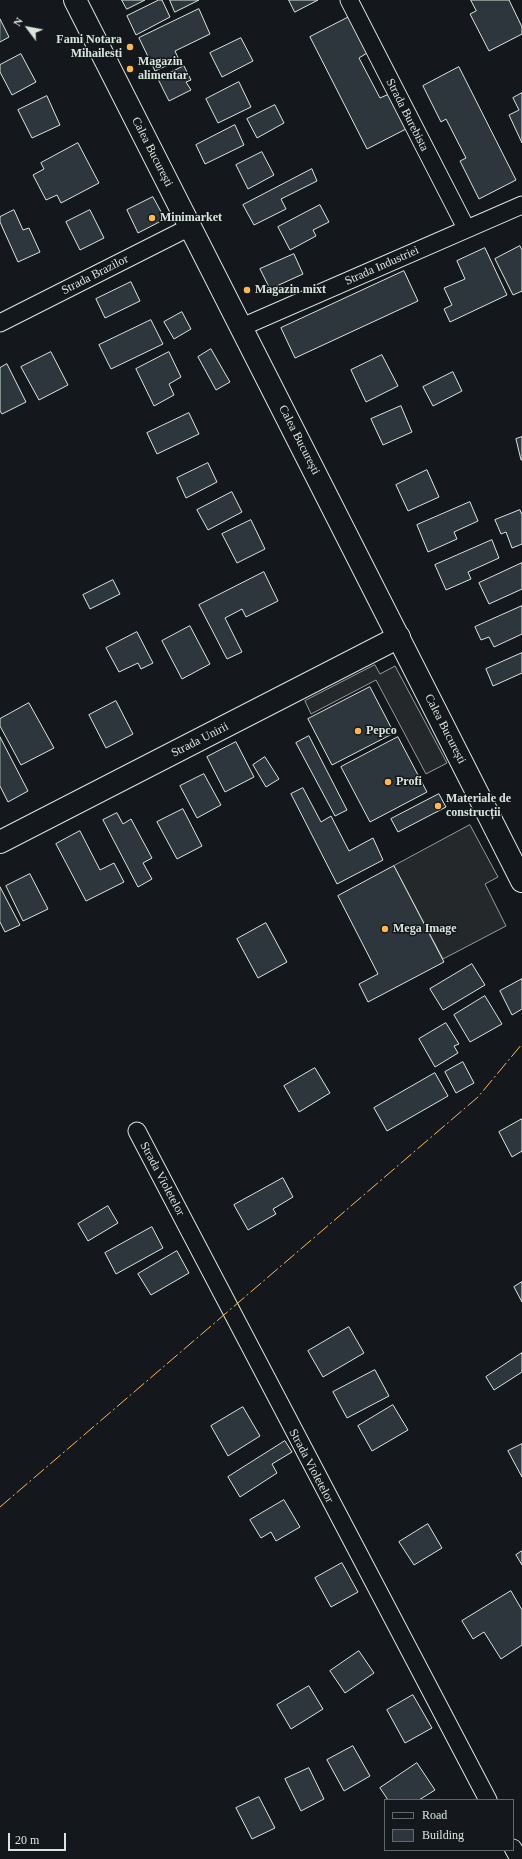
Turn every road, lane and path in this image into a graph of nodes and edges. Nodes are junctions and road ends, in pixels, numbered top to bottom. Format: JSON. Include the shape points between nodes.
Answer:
{"nodes":[{"id":1,"x":76,"y":0,"type":"edge"},
{"id":2,"x":349,"y":0,"type":"edge"},
{"id":3,"x":522,"y":205,"type":"edge"},
{"id":4,"x":190,"y":227,"type":"junction"},
{"id":5,"x":466,"y":228,"type":"junction"},
{"id":6,"x":0,"y":323,"type":"edge"},
{"id":7,"x":242,"y":327,"type":"junction"},
{"id":8,"x":399,"y":638,"type":"junction"},
{"id":9,"x":0,"y":842,"type":"edge"},
{"id":10,"x":522,"y":881,"type":"edge"},
{"id":11,"x":137,"y":1131,"type":"dead end"},
{"id":12,"x":487,"y":1799,"type":"edge"},
{"id":13,"x":514,"y":1850,"type":"edge"},
{"id":14,"x":519,"y":1859,"type":"edge"}],
"edges":[{"from":1,"to":4,"type":"main road","name":"Calea București"},
{"from":2,"to":5,"type":"street","name":"Strada Burebista"},
{"from":3,"to":5,"type":"street","name":"Strada Industriei"},
{"from":4,"to":6,"type":"street","name":"Strada Brazilor"},
{"from":4,"to":7,"type":"main road","name":"Calea București"},
{"from":5,"to":7,"type":"street","name":"Strada Industriei"},
{"from":7,"to":8,"type":"main road","name":"Calea București"},
{"from":8,"to":9,"type":"main road","name":"Strada Unirii"},
{"from":8,"to":10,"type":"main road","name":"Calea București"},
{"from":11,"to":12,"type":"street","name":"Strada Violetelor"},
{"from":13,"to":14,"type":"street"}]}
